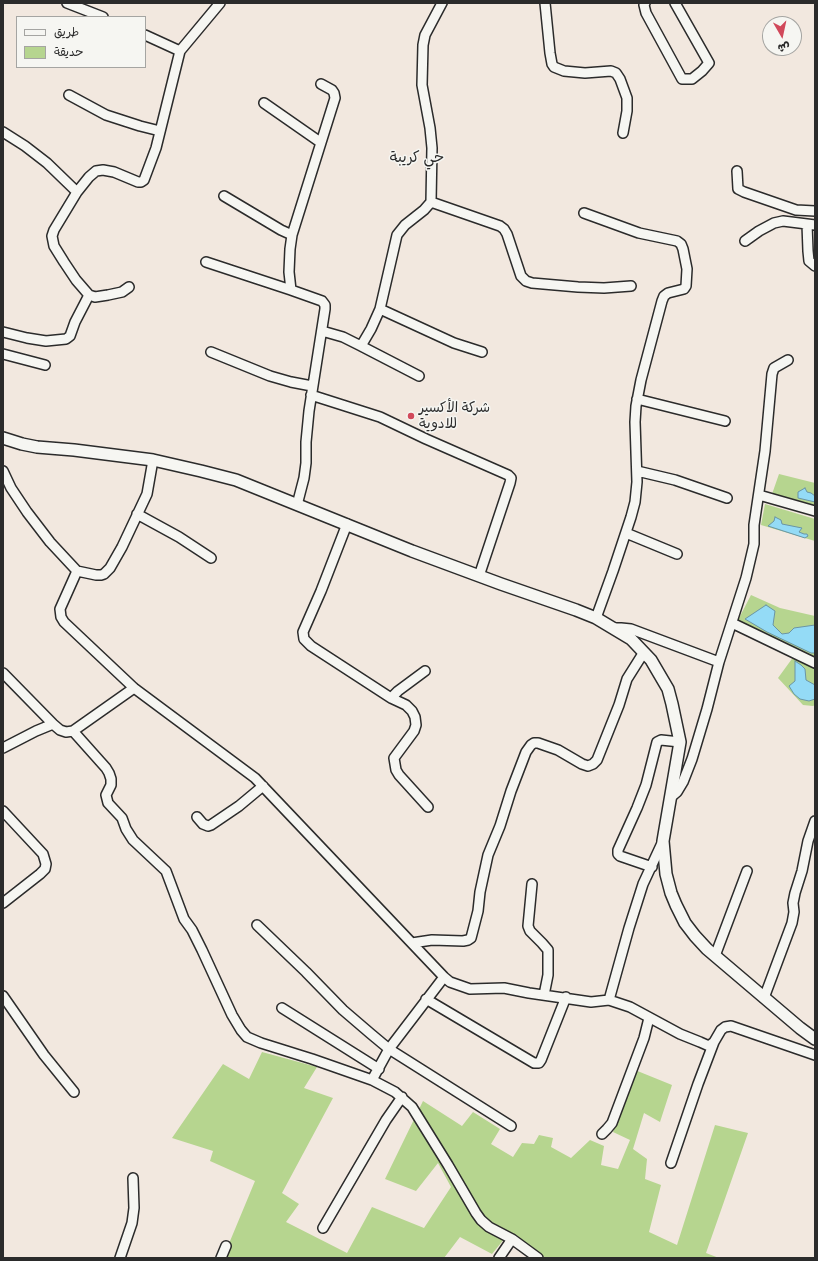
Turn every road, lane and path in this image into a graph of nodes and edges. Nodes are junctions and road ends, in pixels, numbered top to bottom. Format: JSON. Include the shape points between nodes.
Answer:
{"nodes":[{"id":1,"x":67,"y":3,"type":"edge"},
{"id":2,"x":220,"y":3,"type":"edge"},
{"id":3,"x":442,"y":3,"type":"edge"},
{"id":4,"x":545,"y":3,"type":"edge"},
{"id":5,"x":644,"y":3,"type":"edge"},
{"id":6,"x":675,"y":3,"type":"edge"},
{"id":7,"x":101,"y":16,"type":"edge"},
{"id":8,"x":146,"y":35,"type":"edge"},
{"id":9,"x":180,"y":50,"type":"junction"},
{"id":10,"x":321,"y":84,"type":"dead end"},
{"id":11,"x":69,"y":96,"type":"dead end"},
{"id":12,"x":264,"y":103,"type":"dead end"},
{"id":13,"x":160,"y":131,"type":"junction"},
{"id":14,"x":3,"y":132,"type":"edge"},
{"id":15,"x":623,"y":133,"type":"dead end"},
{"id":16,"x":320,"y":142,"type":"junction"},
{"id":17,"x":736,"y":171,"type":"dead end"},
{"id":18,"x":77,"y":192,"type":"junction"},
{"id":19,"x":224,"y":196,"type":"dead end"},
{"id":20,"x":431,"y":202,"type":"junction"},
{"id":21,"x":815,"y":211,"type":"edge"},
{"id":22,"x":584,"y":213,"type":"dead end"},
{"id":23,"x":811,"y":224,"type":"edge"},
{"id":24,"x":292,"y":235,"type":"junction"},
{"id":25,"x":745,"y":241,"type":"dead end"},
{"id":26,"x":206,"y":262,"type":"dead end"},
{"id":27,"x":815,"y":266,"type":"edge"},
{"id":28,"x":631,"y":286,"type":"dead end"},
{"id":29,"x":129,"y":287,"type":"dead end"},
{"id":30,"x":291,"y":290,"type":"junction"},
{"id":31,"x":89,"y":296,"type":"junction"},
{"id":32,"x":380,"y":309,"type":"junction"},
{"id":33,"x":322,"y":331,"type":"junction"},
{"id":34,"x":3,"y":332,"type":"edge"},
{"id":35,"x":361,"y":346,"type":"junction"},
{"id":36,"x":211,"y":352,"type":"dead end"},
{"id":37,"x":482,"y":352,"type":"dead end"},
{"id":38,"x":3,"y":354,"type":"edge"},
{"id":39,"x":788,"y":360,"type":"dead end"},
{"id":40,"x":45,"y":365,"type":"dead end"},
{"id":41,"x":419,"y":376,"type":"dead end"},
{"id":42,"x":311,"y":391,"type":"junction"},
{"id":43,"x":637,"y":399,"type":"junction"},
{"id":44,"x":725,"y":421,"type":"dead end"},
{"id":45,"x":3,"y":438,"type":"edge"},
{"id":46,"x":153,"y":460,"type":"junction"},
{"id":47,"x":3,"y":471,"type":"edge"},
{"id":48,"x":636,"y":471,"type":"junction"},
{"id":49,"x":759,"y":496,"type":"junction"},
{"id":50,"x":727,"y":498,"type":"dead end"},
{"id":51,"x":297,"y":504,"type":"junction"},
{"id":52,"x":815,"y":511,"type":"edge"},
{"id":53,"x":137,"y":514,"type":"junction"},
{"id":54,"x":347,"y":524,"type":"junction"},
{"id":55,"x":626,"y":533,"type":"junction"},
{"id":56,"x":677,"y":554,"type":"dead end"},
{"id":57,"x":211,"y":558,"type":"dead end"},
{"id":58,"x":77,"y":571,"type":"junction"},
{"id":59,"x":479,"y":576,"type":"junction"},
{"id":60,"x":596,"y":618,"type":"junction"},
{"id":61,"x":732,"y":623,"type":"junction"},
{"id":62,"x":613,"y":628,"type":"junction"},
{"id":63,"x":644,"y":652,"type":"junction"},
{"id":64,"x":719,"y":662,"type":"junction"},
{"id":65,"x":815,"y":663,"type":"edge"},
{"id":66,"x":425,"y":671,"type":"dead end"},
{"id":67,"x":3,"y":673,"type":"edge"},
{"id":68,"x":134,"y":688,"type":"junction"},
{"id":69,"x":391,"y":698,"type":"junction"},
{"id":70,"x":52,"y":724,"type":"junction"},
{"id":71,"x":73,"y":731,"type":"junction"},
{"id":72,"x":680,"y":742,"type":"junction"},
{"id":73,"x":3,"y":748,"type":"edge"},
{"id":74,"x":263,"y":786,"type":"junction"},
{"id":75,"x":671,"y":798,"type":"junction"},
{"id":76,"x":428,"y":807,"type":"dead end"},
{"id":77,"x":3,"y":811,"type":"edge"},
{"id":78,"x":197,"y":817,"type":"dead end"},
{"id":79,"x":815,"y":821,"type":"edge"},
{"id":80,"x":663,"y":842,"type":"junction"},
{"id":81,"x":652,"y":867,"type":"junction"},
{"id":82,"x":747,"y":871,"type":"dead end"},
{"id":83,"x":532,"y":884,"type":"dead end"},
{"id":84,"x":3,"y":903,"type":"edge"},
{"id":85,"x":257,"y":925,"type":"dead end"},
{"id":86,"x":412,"y":943,"type":"junction"},
{"id":87,"x":715,"y":956,"type":"junction"},
{"id":88,"x":444,"y":977,"type":"junction"},
{"id":89,"x":544,"y":995,"type":"junction"},
{"id":90,"x":3,"y":996,"type":"edge"},
{"id":91,"x":566,"y":997,"type":"junction"},
{"id":92,"x":764,"y":998,"type":"junction"},
{"id":93,"x":426,"y":999,"type":"junction"},
{"id":94,"x":609,"y":1000,"type":"junction"},
{"id":95,"x":282,"y":1008,"type":"dead end"},
{"id":96,"x":649,"y":1018,"type":"junction"},
{"id":97,"x":815,"y":1039,"type":"edge"},
{"id":98,"x":714,"y":1042,"type":"junction"},
{"id":99,"x":389,"y":1049,"type":"junction"},
{"id":100,"x":815,"y":1055,"type":"edge"},
{"id":101,"x":379,"y":1068,"type":"junction"},
{"id":102,"x":372,"y":1080,"type":"junction"},
{"id":103,"x":74,"y":1092,"type":"dead end"},
{"id":104,"x":402,"y":1097,"type":"junction"},
{"id":105,"x":510,"y":1126,"type":"dead end"},
{"id":106,"x":602,"y":1134,"type":"dead end"},
{"id":107,"x":671,"y":1163,"type":"dead end"},
{"id":108,"x":133,"y":1178,"type":"dead end"},
{"id":109,"x":323,"y":1228,"type":"dead end"},
{"id":110,"x":512,"y":1239,"type":"junction"},
{"id":111,"x":226,"y":1246,"type":"dead end"},
{"id":112,"x":120,"y":1258,"type":"edge"},
{"id":113,"x":221,"y":1258,"type":"edge"},
{"id":114,"x":499,"y":1258,"type":"edge"},
{"id":115,"x":538,"y":1258,"type":"edge"}],
"edges":[{"from":1,"to":7,"type":"street"},
{"from":2,"to":9,"type":"street"},
{"from":3,"to":20,"type":"street","via":[[425,35],[423,45],[422,85],[432,148]]},
{"from":4,"to":15,"type":"street","via":[[550,53],[554,67],[564,72],[611,71],[620,78],[627,98]]},
{"from":5,"to":6,"type":"street","via":[[646,13],[682,79],[692,79],[709,63]]},
{"from":8,"to":9,"type":"street"},
{"from":9,"to":13,"type":"street"},
{"from":10,"to":16,"type":"street","via":[[332,90],[335,98]]},
{"from":11,"to":13,"type":"street","via":[[106,115]]},
{"from":12,"to":16,"type":"street"},
{"from":13,"to":18,"type":"street","via":[[142,182],[114,172],[96,171]]},
{"from":14,"to":18,"type":"street","via":[[47,163]]},
{"from":16,"to":24,"type":"street"},
{"from":17,"to":21,"type":"street","via":[[738,189],[796,210]]},
{"from":18,"to":31,"type":"street","via":[[52,236],[54,246]]},
{"from":19,"to":24,"type":"street"},
{"from":20,"to":28,"type":"street","via":[[504,229],[521,276],[526,281],[578,287]]},
{"from":20,"to":32,"type":"street","via":[[397,235]]},
{"from":22,"to":43,"type":"street","via":[[639,233],[677,241],[683,249],[687,269],[686,286],[664,296]]},
{"from":23,"to":25,"type":"street","via":[[783,221],[774,223]]},
{"from":23,"to":27,"type":"street","via":[[808,256],[809,261]]},
{"from":24,"to":30,"type":"street"},
{"from":26,"to":30,"type":"street"},
{"from":29,"to":31,"type":"street","via":[[122,292]]},
{"from":30,"to":33,"type":"street","via":[[322,301],[325,309]]},
{"from":31,"to":34,"type":"street","via":[[70,336],[62,341],[46,341]]},
{"from":32,"to":35,"type":"street"},
{"from":32,"to":37,"type":"street","via":[[454,343]]},
{"from":33,"to":35,"type":"street"},
{"from":33,"to":42,"type":"street"},
{"from":35,"to":41,"type":"street"},
{"from":36,"to":42,"type":"street"},
{"from":38,"to":40,"type":"street"},
{"from":39,"to":49,"type":"street","via":[[774,368],[772,374],[766,451]]},
{"from":42,"to":51,"type":"street","via":[[306,463]]},
{"from":42,"to":59,"type":"street","via":[[380,417],[511,478]]},
{"from":43,"to":44,"type":"street"},
{"from":43,"to":48,"type":"street"},
{"from":45,"to":46,"type":"main road","via":[[38,447]]},
{"from":46,"to":51,"type":"main road","via":[[236,480]]},
{"from":46,"to":53,"type":"street","via":[[147,494]]},
{"from":47,"to":58,"type":"street","via":[[27,512]]},
{"from":48,"to":50,"type":"street","via":[[675,480]]},
{"from":48,"to":55,"type":"street","via":[[635,502]]},
{"from":49,"to":52,"type":"street"},
{"from":49,"to":61,"type":"street","via":[[754,544]]},
{"from":51,"to":54,"type":"main road"},
{"from":53,"to":57,"type":"street"},
{"from":53,"to":58,"type":"street","via":[[122,547],[104,574]]},
{"from":54,"to":59,"type":"main road"},
{"from":54,"to":69,"type":"street","via":[[303,636],[311,646]]},
{"from":55,"to":56,"type":"street"},
{"from":55,"to":60,"type":"street"},
{"from":58,"to":68,"type":"street","via":[[60,609],[61,617]]},
{"from":59,"to":60,"type":"main road"},
{"from":60,"to":62,"type":"main road"},
{"from":61,"to":64,"type":"street"},
{"from":61,"to":65,"type":"street"},
{"from":62,"to":63,"type":"main road","via":[[631,639]]},
{"from":62,"to":64,"type":"street","via":[[631,629]]},
{"from":63,"to":72,"type":"main road","via":[[668,689]]},
{"from":63,"to":86,"type":"street","via":[[627,679],[594,764],[582,764],[558,750],[538,743],[531,745],[526,752],[488,855],[472,938],[464,941],[432,940]]},
{"from":64,"to":75,"type":"street","via":[[692,760],[683,782]]},
{"from":66,"to":69,"type":"street"},
{"from":67,"to":70,"type":"street"},
{"from":68,"to":71,"type":"street"},
{"from":68,"to":74,"type":"street"},
{"from":69,"to":76,"type":"street","via":[[412,711],[416,725],[396,754],[394,764],[399,775]]},
{"from":70,"to":71,"type":"street","via":[[60,730]]},
{"from":70,"to":73,"type":"street"},
{"from":71,"to":102,"type":"street","via":[[106,768],[111,779],[106,795],[108,803],[122,818],[134,840],[166,871],[184,919],[192,930],[241,1030],[247,1037],[261,1043]]},
{"from":72,"to":75,"type":"main road"},
{"from":72,"to":81,"type":"street","via":[[657,742],[646,784],[618,850],[620,856]]},
{"from":74,"to":78,"type":"street","via":[[211,825],[203,824]]},
{"from":74,"to":86,"type":"street"},
{"from":75,"to":80,"type":"main road"},
{"from":77,"to":84,"type":"street","via":[[43,854],[46,864],[40,874]]},
{"from":79,"to":92,"type":"street","via":[[795,893],[792,923]]},
{"from":80,"to":81,"type":"street"},
{"from":80,"to":87,"type":"main road","via":[[666,874],[676,905],[695,936]]},
{"from":81,"to":94,"type":"street","via":[[643,884]]},
{"from":82,"to":87,"type":"street"},
{"from":83,"to":89,"type":"street","via":[[528,926],[548,950],[548,974]]},
{"from":85,"to":99,"type":"street","via":[[343,1010]]},
{"from":86,"to":88,"type":"street"},
{"from":87,"to":92,"type":"main road"},
{"from":88,"to":89,"type":"street","via":[[450,982],[470,989],[504,988]]},
{"from":88,"to":93,"type":"street"},
{"from":89,"to":91,"type":"street"},
{"from":90,"to":103,"type":"street","via":[[44,1055]]},
{"from":91,"to":93,"type":"street","via":[[538,1063]]},
{"from":91,"to":94,"type":"street","via":[[591,1002]]},
{"from":92,"to":97,"type":"main road"},
{"from":93,"to":99,"type":"street"},
{"from":94,"to":96,"type":"street","via":[[630,1007]]},
{"from":95,"to":101,"type":"street"},
{"from":96,"to":98,"type":"street","via":[[709,1046]]},
{"from":96,"to":106,"type":"street","via":[[612,1123]]},
{"from":98,"to":100,"type":"street","via":[[721,1030],[731,1026]]},
{"from":98,"to":107,"type":"street"},
{"from":99,"to":101,"type":"street"},
{"from":99,"to":105,"type":"street"},
{"from":101,"to":102,"type":"street"},
{"from":102,"to":104,"type":"street"},
{"from":104,"to":109,"type":"street"},
{"from":104,"to":110,"type":"street","via":[[419,1117],[476,1213],[489,1227]]},
{"from":108,"to":112,"type":"street","via":[[132,1223]]},
{"from":110,"to":114,"type":"street"},
{"from":110,"to":115,"type":"street"},
{"from":111,"to":113,"type":"street"}]}
